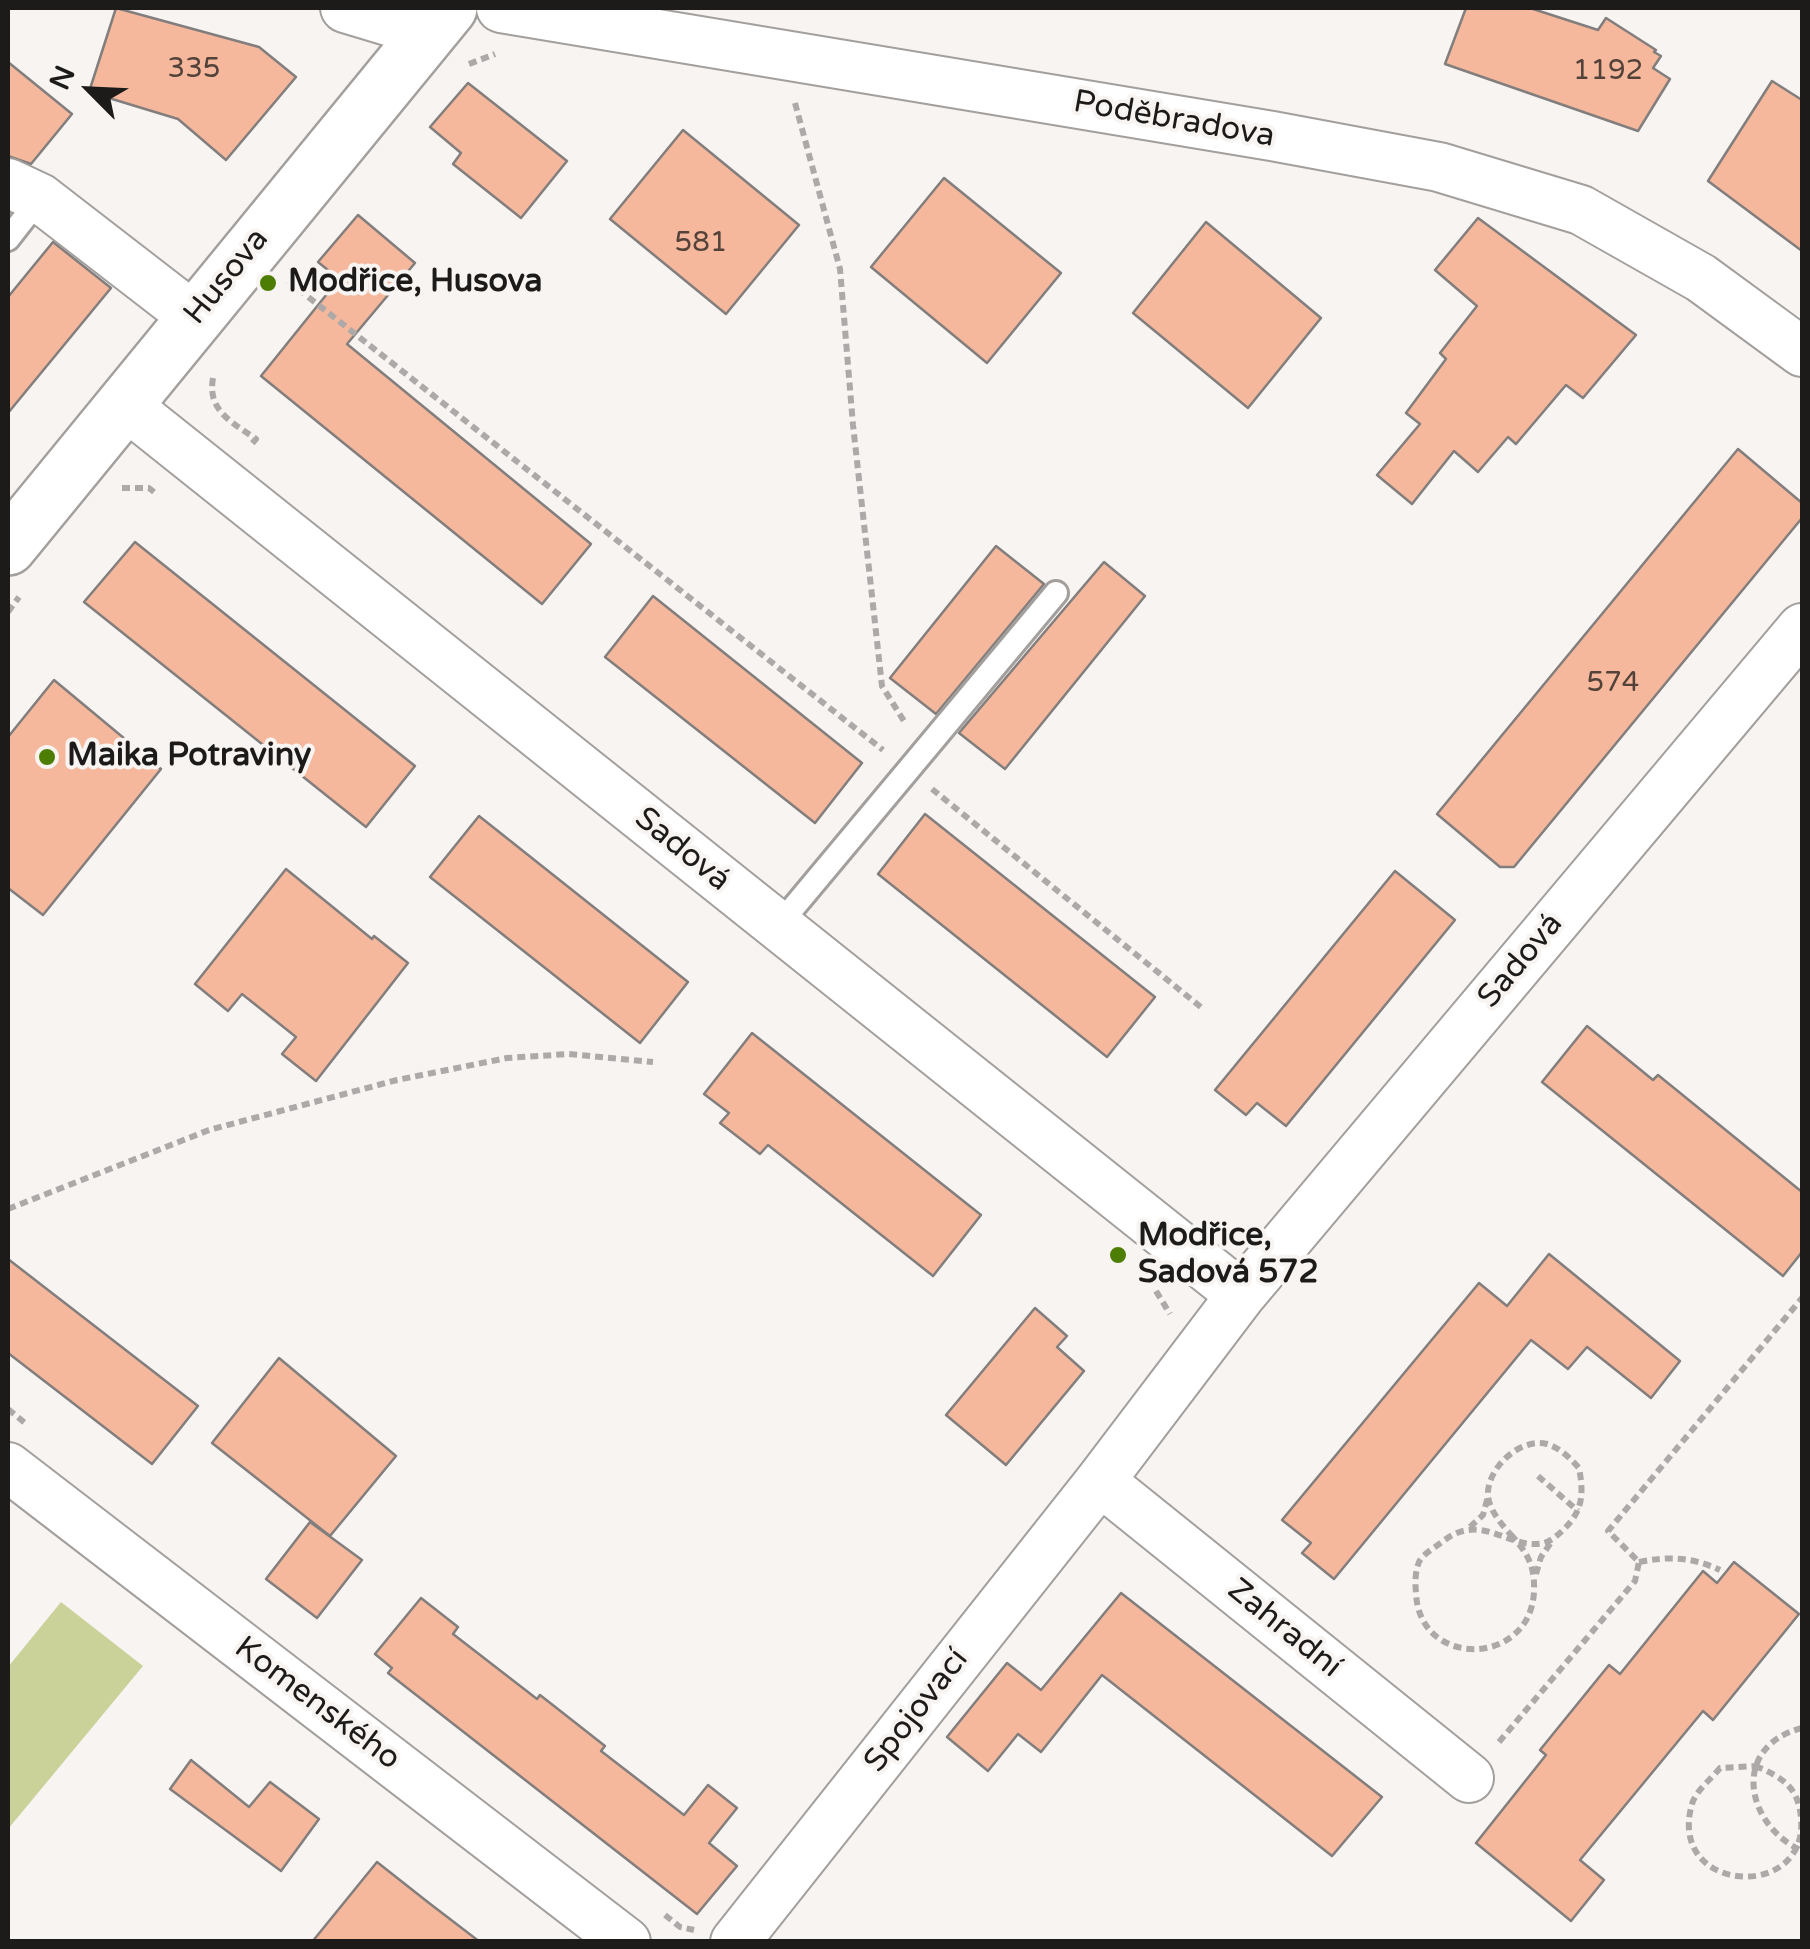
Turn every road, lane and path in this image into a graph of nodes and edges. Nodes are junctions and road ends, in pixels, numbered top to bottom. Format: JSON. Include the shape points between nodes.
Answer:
{"nodes":[{"id":1,"x":345,"y":8,"type":"edge"},
{"id":2,"x":505,"y":30,"type":"edge"},
{"id":3,"x":446,"y":36,"type":"edge"},
{"id":4,"x":813,"y":104,"type":"dead end"},
{"id":5,"x":24,"y":190,"type":"edge"},
{"id":6,"x":8,"y":240,"type":"edge"},
{"id":7,"x":283,"y":277,"type":"dead end"},
{"id":8,"x":194,"y":318,"type":"junction"},
{"id":9,"x":1802,"y":352,"type":"edge"},
{"id":10,"x":216,"y":370,"type":"dead end"},
{"id":11,"x":124,"y":404,"type":"junction"},
{"id":12,"x":221,"y":482,"type":"junction"},
{"id":13,"x":110,"y":494,"type":"dead end"},
{"id":14,"x":163,"y":499,"type":"dead end"},
{"id":15,"x":19,"y":566,"type":"edge"},
{"id":16,"x":1056,"y":593,"type":"dead end"},
{"id":17,"x":8,"y":612,"type":"edge"},
{"id":18,"x":1802,"y":628,"type":"edge"},
{"id":19,"x":915,"y":761,"type":"junction"},
{"id":20,"x":778,"y":926,"type":"junction"},
{"id":21,"x":1202,"y":1008,"type":"dead end"},
{"id":22,"x":652,"y":1062,"type":"dead end"},
{"id":23,"x":8,"y":1209,"type":"edge"},
{"id":24,"x":1151,"y":1285,"type":"dead end"},
{"id":25,"x":1240,"y":1295,"type":"junction"},
{"id":26,"x":1802,"y":1298,"type":"edge"},
{"id":27,"x":1172,"y":1326,"type":"dead end"},
{"id":28,"x":8,"y":1409,"type":"edge"},
{"id":29,"x":23,"y":1450,"type":"edge"},
{"id":30,"x":1538,"y":1476,"type":"dead end"},
{"id":31,"x":1100,"y":1481,"type":"junction"},
{"id":32,"x":1488,"y":1496,"type":"junction"},
{"id":33,"x":1578,"y":1511,"type":"junction"},
{"id":34,"x":1469,"y":1528,"type":"junction"},
{"id":35,"x":1513,"y":1537,"type":"junction"},
{"id":36,"x":1555,"y":1537,"type":"junction"},
{"id":37,"x":1639,"y":1562,"type":"junction"},
{"id":38,"x":1720,"y":1570,"type":"dead end"},
{"id":39,"x":1536,"y":1575,"type":"junction"},
{"id":40,"x":1802,"y":1728,"type":"edge"},
{"id":41,"x":1755,"y":1766,"type":"junction"},
{"id":42,"x":1469,"y":1778,"type":"joint"},
{"id":43,"x":1800,"y":1850,"type":"edge"},
{"id":44,"x":639,"y":1923,"type":"edge"},
{"id":45,"x":718,"y":1937,"type":"edge"}],
"edges":[{"from":1,"to":3,"type":"street"},
{"from":2,"to":3,"type":"path","via":[[493,54]]},
{"from":2,"to":9,"type":"street","name":"Poděbradova","via":[[1272,136],[1439,167],[1581,210],[1701,278]]},
{"from":3,"to":8,"type":"street","name":"Husova"},
{"from":4,"to":19,"type":"path","via":[[794,100],[840,268],[882,686]]},
{"from":5,"to":6,"type":"lane"},
{"from":5,"to":8,"type":"street"},
{"from":7,"to":19,"type":"path","via":[[720,619]]},
{"from":8,"to":11,"type":"street","name":"Husova"},
{"from":10,"to":12,"type":"path","via":[[211,383],[219,412],[256,439]]},
{"from":11,"to":12,"type":"street","name":"Sadová"},
{"from":11,"to":15,"type":"street","name":"Husova"},
{"from":12,"to":20,"type":"street","name":"Sadová"},
{"from":13,"to":14,"type":"path","via":[[116,488],[149,488]]},
{"from":15,"to":17,"type":"path"},
{"from":16,"to":19,"type":"lane"},
{"from":18,"to":25,"type":"street","name":"Sadová"},
{"from":19,"to":20,"type":"lane"},
{"from":19,"to":21,"type":"path"},
{"from":20,"to":25,"type":"street","name":"Sadová"},
{"from":22,"to":23,"type":"path","via":[[522,1057],[397,1080],[208,1130]]},
{"from":24,"to":27,"type":"path","via":[[1170,1309]]},
{"from":25,"to":31,"type":"street","name":"Sadová"},
{"from":26,"to":37,"type":"path","via":[[1608,1531]]},
{"from":28,"to":29,"type":"path"},
{"from":29,"to":44,"type":"street","name":"Komenského"},
{"from":30,"to":33,"type":"path"},
{"from":31,"to":42,"type":"street","name":"Zahradní"},
{"from":31,"to":45,"type":"street","name":"Spojovací"},
{"from":32,"to":33,"type":"path","via":[[1503,1460],[1518,1448],[1550,1444],[1579,1468]]},
{"from":32,"to":34,"type":"path","via":[[1483,1515]]},
{"from":32,"to":35,"type":"path"},
{"from":33,"to":36,"type":"path"},
{"from":34,"to":35,"type":"path"},
{"from":34,"to":39,"type":"path","via":[[1420,1559],[1416,1603],[1430,1632],[1454,1646],[1493,1648],[1528,1616]]},
{"from":35,"to":36,"type":"path","via":[[1542,1544]]},
{"from":35,"to":39,"type":"path"},
{"from":36,"to":39,"type":"path"},
{"from":37,"to":38,"type":"path","via":[[1697,1559]]},
{"from":37,"to":42,"type":"path","via":[[1635,1581]]},
{"from":40,"to":41,"type":"path","via":[[1772,1743]]},
{"from":41,"to":43,"type":"path","via":[[1753,1794],[1762,1817],[1782,1841]]},
{"from":41,"to":43,"type":"path","via":[[1788,1782],[1799,1798]]},
{"from":41,"to":43,"type":"path","via":[[1720,1768],[1692,1801],[1688,1834],[1700,1859],[1717,1873],[1745,1878],[1764,1875]]},
{"from":44,"to":45,"type":"path"}]}
